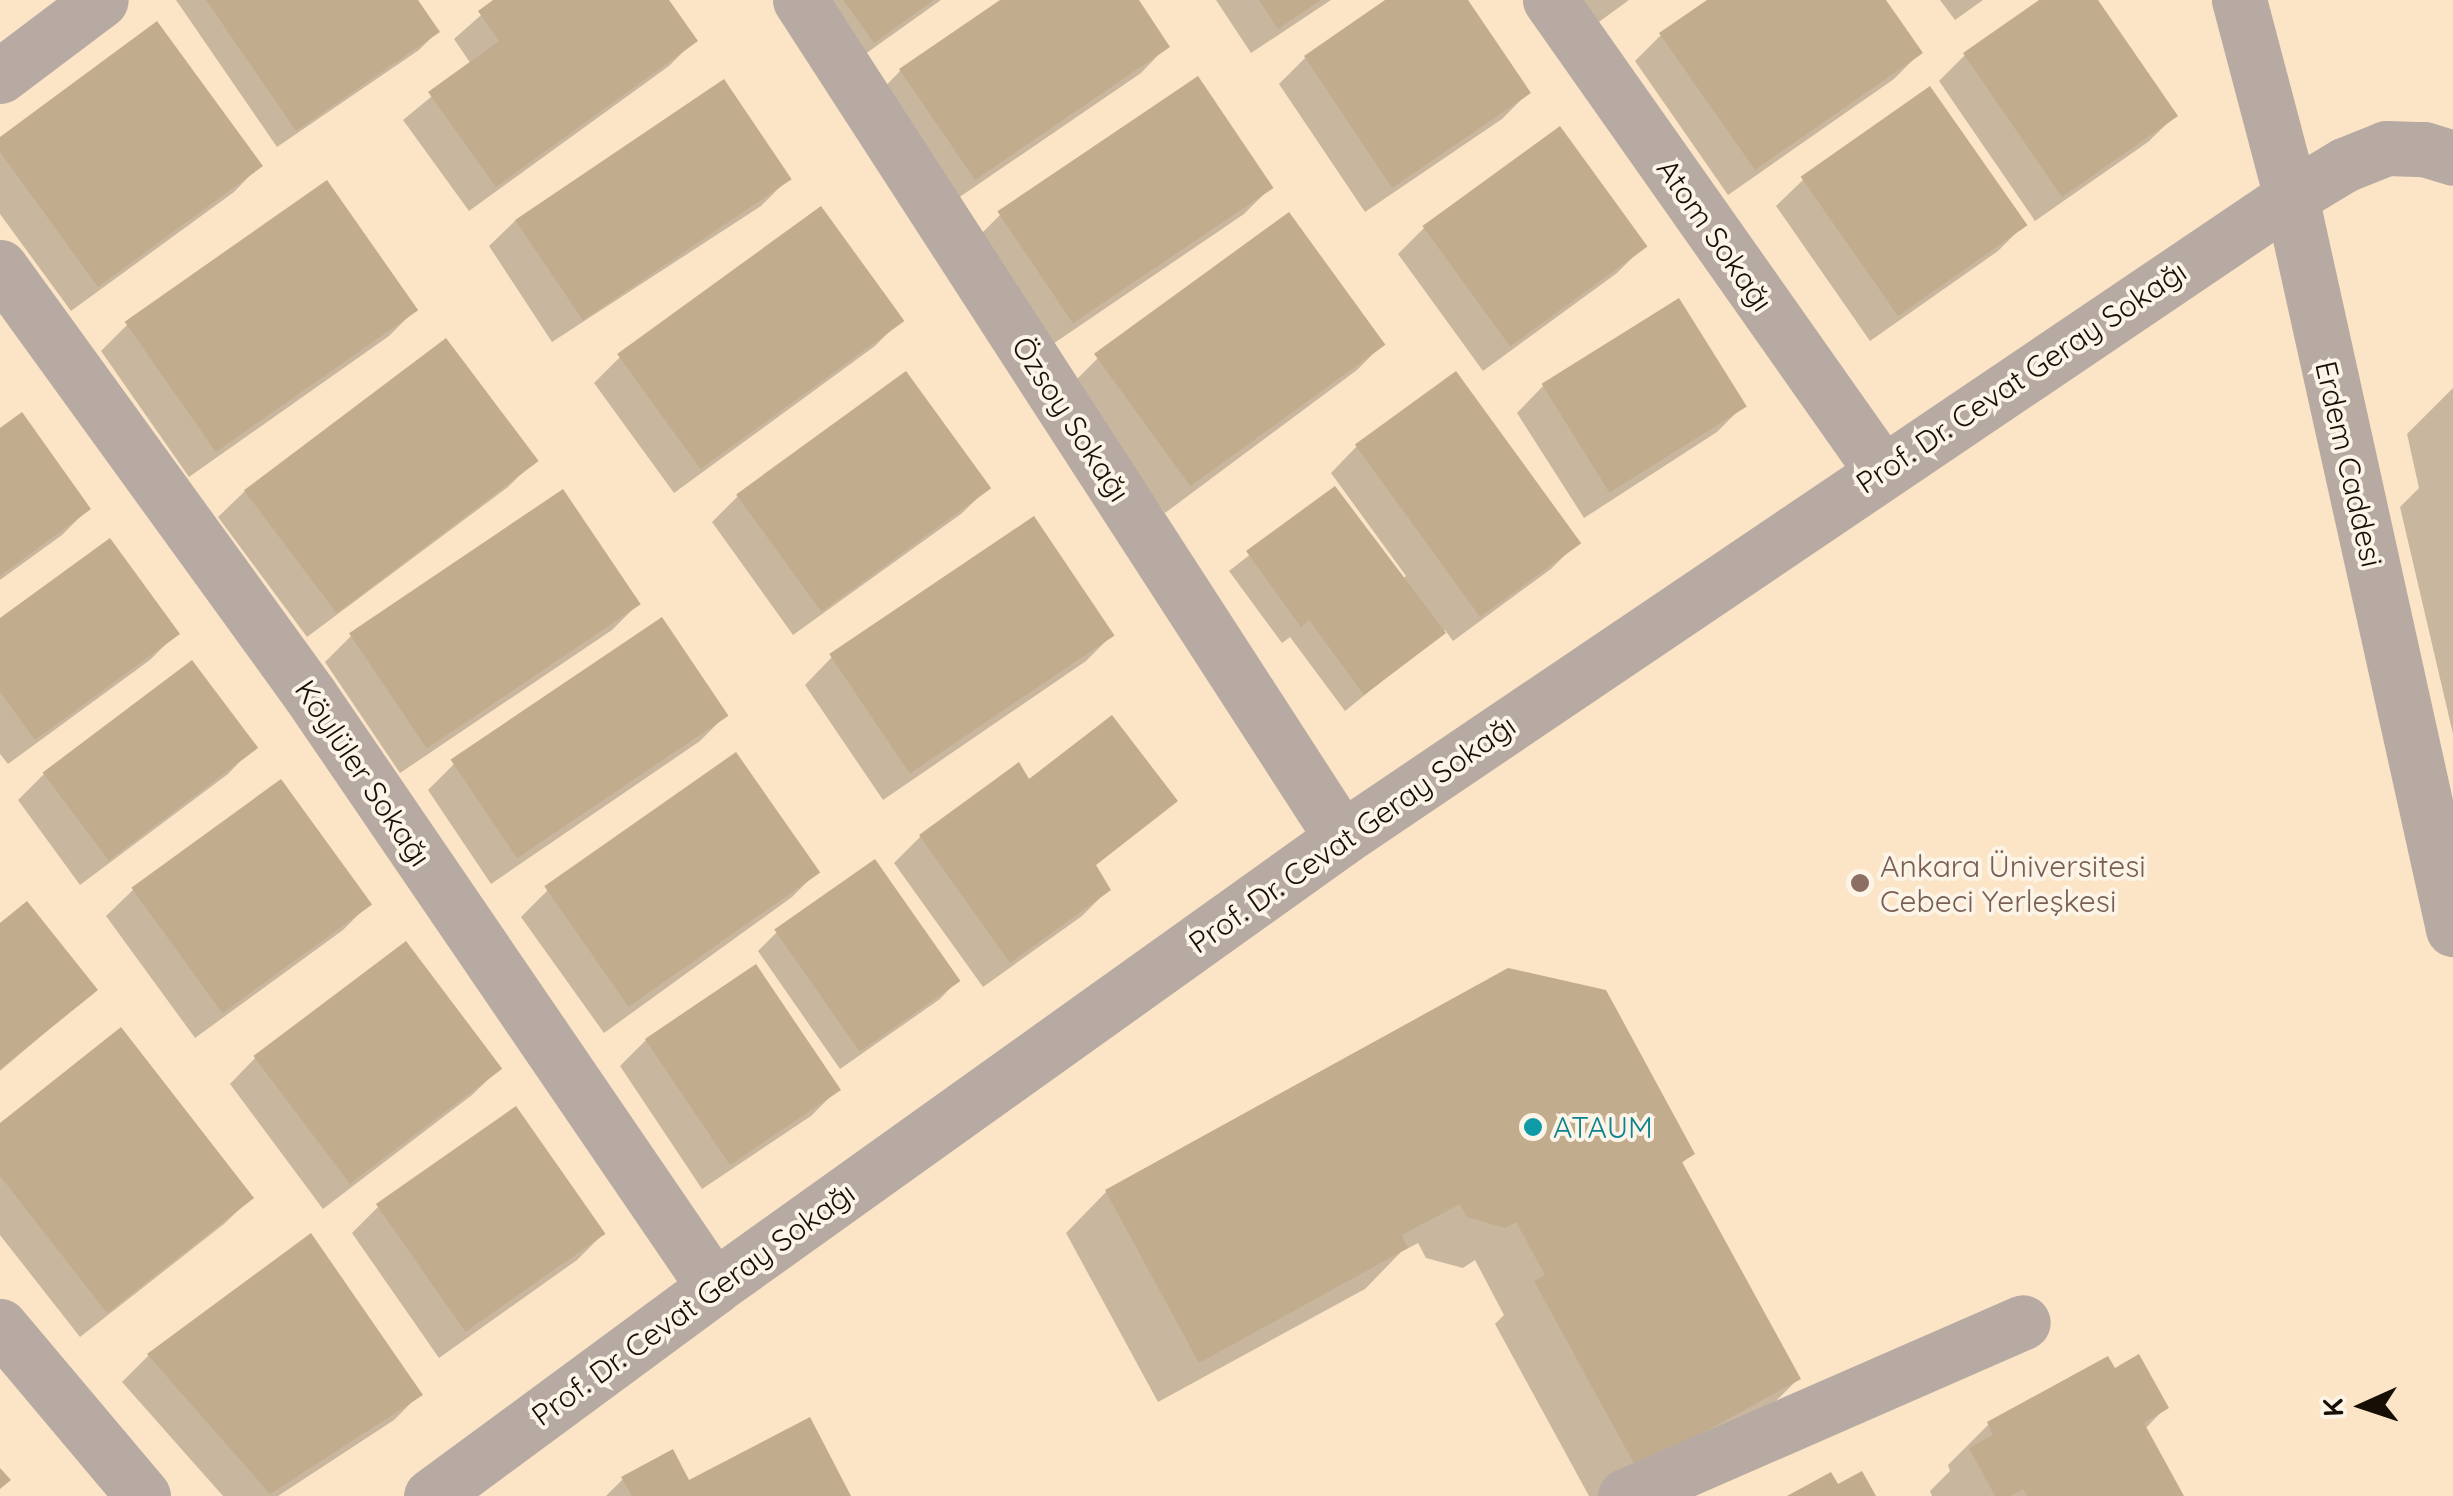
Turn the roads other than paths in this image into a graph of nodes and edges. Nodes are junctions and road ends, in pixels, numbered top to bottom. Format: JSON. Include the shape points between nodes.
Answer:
{"nodes":[{"id":1,"x":101,"y":0,"type":"edge"},
{"id":2,"x":800,"y":0,"type":"edge"},
{"id":3,"x":1550,"y":0,"type":"edge"},
{"id":4,"x":2239,"y":0,"type":"edge"},
{"id":5,"x":0,"y":76,"type":"edge"},
{"id":6,"x":2453,"y":158,"type":"edge"},
{"id":7,"x":2291,"y":197,"type":"junction"},
{"id":8,"x":0,"y":267,"type":"edge"},
{"id":9,"x":1880,"y":470,"type":"junction"},
{"id":10,"x":1342,"y":838,"type":"junction"},
{"id":11,"x":2453,"y":930,"type":"edge"},
{"id":12,"x":714,"y":1287,"type":"junction"},
{"id":13,"x":2023,"y":1322,"type":"dead end"},
{"id":14,"x":0,"y":1326,"type":"edge"},
{"id":15,"x":143,"y":1496,"type":"edge"},
{"id":16,"x":431,"y":1496,"type":"edge"},
{"id":17,"x":1625,"y":1496,"type":"edge"}],
"edges":[{"from":1,"to":5,"type":"street"},
{"from":2,"to":10,"type":"street","name":"Özsoy Sokağı"},
{"from":3,"to":9,"type":"street","name":"Atom Sokağı"},
{"from":4,"to":7,"type":"street","name":"Erdem Caddesi"},
{"from":6,"to":7,"type":"street","name":"Prof. Dr. Cevat Geray Sokağı","via":[[2386,148]]},
{"from":7,"to":9,"type":"street","name":"Prof. Dr. Cevat Geray Sokağı"},
{"from":7,"to":11,"type":"street","name":"Erdem Caddesi"},
{"from":8,"to":12,"type":"street","name":"Köylüler Sokağı","via":[[310,696]]},
{"from":9,"to":10,"type":"street","name":"Prof. Dr. Cevat Geray Sokağı"},
{"from":10,"to":12,"type":"street","name":"Prof. Dr. Cevat Geray Sokağı"},
{"from":12,"to":16,"type":"street","name":"Prof. Dr. Cevat Geray Sokağı"},
{"from":13,"to":17,"type":"street"},
{"from":14,"to":15,"type":"street"}]}
